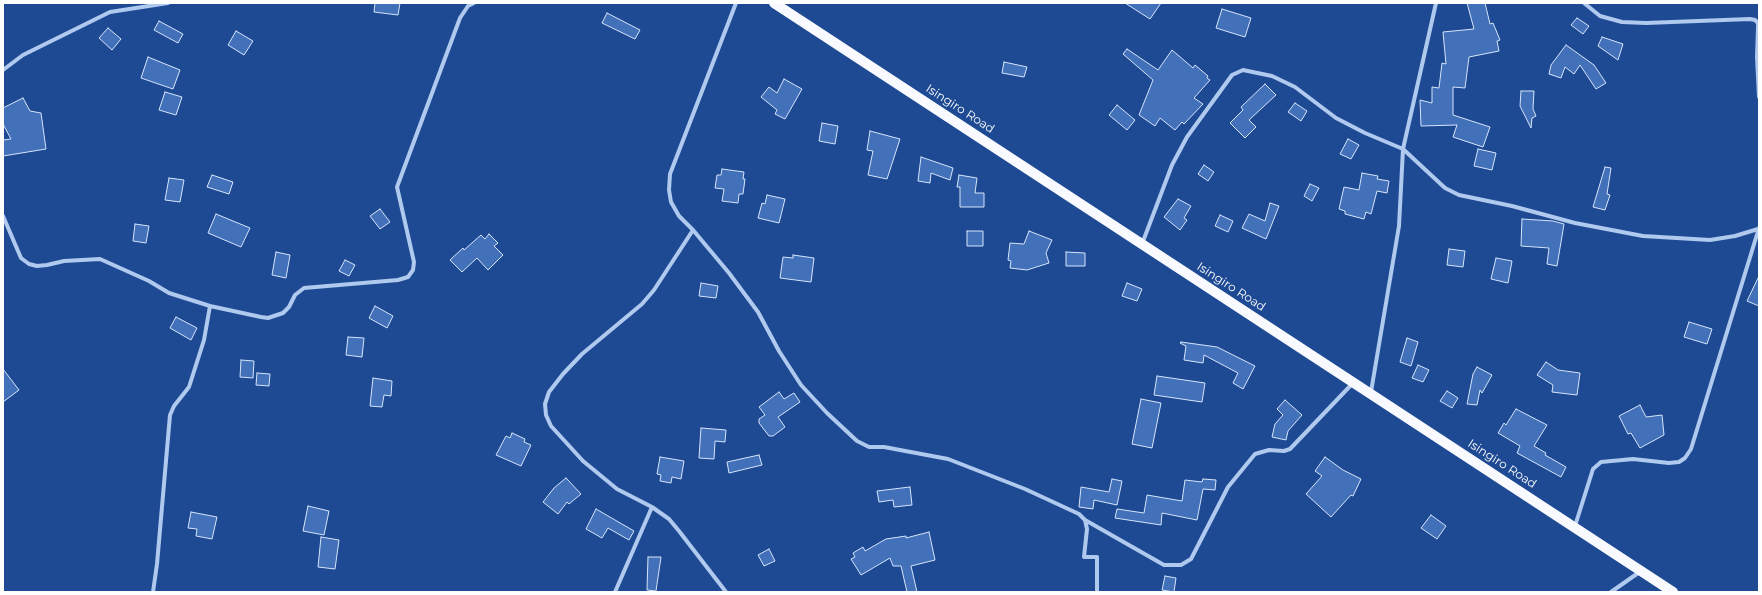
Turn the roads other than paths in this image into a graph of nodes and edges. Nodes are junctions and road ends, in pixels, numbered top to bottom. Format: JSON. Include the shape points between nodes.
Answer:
{"nodes":[{"id":1,"x":168,"y":3,"type":"edge"},
{"id":2,"x":474,"y":3,"type":"edge"},
{"id":3,"x":736,"y":3,"type":"edge"},
{"id":4,"x":774,"y":3,"type":"edge"},
{"id":5,"x":1436,"y":3,"type":"edge"},
{"id":6,"x":1584,"y":3,"type":"edge"},
{"id":7,"x":1758,"y":22,"type":"edge"},
{"id":8,"x":3,"y":70,"type":"edge"},
{"id":9,"x":1759,"y":97,"type":"edge"},
{"id":10,"x":1403,"y":149,"type":"junction"},
{"id":11,"x":3,"y":216,"type":"edge"},
{"id":12,"x":1758,"y":228,"type":"edge"},
{"id":13,"x":692,"y":230,"type":"junction"},
{"id":14,"x":1142,"y":244,"type":"junction"},
{"id":15,"x":210,"y":306,"type":"junction"},
{"id":16,"x":1354,"y":383,"type":"junction"},
{"id":17,"x":1370,"y":394,"type":"junction"},
{"id":18,"x":652,"y":507,"type":"junction"},
{"id":19,"x":1085,"y":520,"type":"junction"},
{"id":20,"x":1575,"y":528,"type":"junction"},
{"id":21,"x":1641,"y":571,"type":"junction"},
{"id":22,"x":153,"y":592,"type":"edge"},
{"id":23,"x":615,"y":592,"type":"edge"},
{"id":24,"x":726,"y":592,"type":"edge"},
{"id":25,"x":1097,"y":592,"type":"edge"},
{"id":26,"x":1611,"y":592,"type":"edge"},
{"id":27,"x":1673,"y":592,"type":"edge"}],
"edges":[{"from":1,"to":8,"type":"street","via":[[110,12],[23,55]]},
{"from":2,"to":15,"type":"street","via":[[468,6],[460,18],[397,187],[414,262],[414,270],[408,277],[304,288],[283,313],[268,318]]},
{"from":3,"to":13,"type":"street","via":[[670,174],[671,202]]},
{"from":4,"to":14,"type":"main road","name":"Isingiro Road"},
{"from":5,"to":10,"type":"street"},
{"from":6,"to":7,"type":"street","via":[[1600,16],[1622,22],[1750,19]]},
{"from":7,"to":9,"type":"street"},
{"from":10,"to":12,"type":"street","via":[[1445,188],[1459,195],[1575,223],[1643,236],[1710,240],[1735,236]]},
{"from":10,"to":14,"type":"street","via":[[1336,118],[1295,87],[1272,76],[1243,70],[1232,75],[1187,137],[1172,166]]},
{"from":10,"to":17,"type":"street","via":[[1399,226]]},
{"from":11,"to":15,"type":"street","via":[[22,258],[29,264],[37,266],[64,260],[100,259],[169,293]]},
{"from":12,"to":20,"type":"street","via":[[1691,449],[1679,462],[1633,459],[1601,462],[1593,469]]},
{"from":13,"to":18,"type":"street","via":[[654,290],[642,304],[582,354],[549,392],[545,404],[550,426],[583,461],[617,489]]},
{"from":13,"to":19,"type":"street","via":[[758,312],[801,385],[857,441],[869,446],[948,459],[1057,502]]},
{"from":14,"to":16,"type":"main road","name":"Isingiro Road"},
{"from":15,"to":22,"type":"street","via":[[204,340],[189,387],[170,415]]},
{"from":16,"to":17,"type":"main road","name":"Isingiro Road"},
{"from":16,"to":19,"type":"street","via":[[1290,449],[1255,454],[1228,487],[1190,559],[1181,565],[1164,565]]},
{"from":17,"to":20,"type":"main road","name":"Isingiro Road"},
{"from":18,"to":23,"type":"street"},
{"from":18,"to":24,"type":"street","via":[[669,519]]},
{"from":19,"to":25,"type":"street","via":[[1087,529],[1084,557],[1098,558]]},
{"from":20,"to":21,"type":"main road","name":"Isingiro Road"},
{"from":21,"to":26,"type":"street"},
{"from":21,"to":27,"type":"main road","name":"Isingiro Road"}]}
